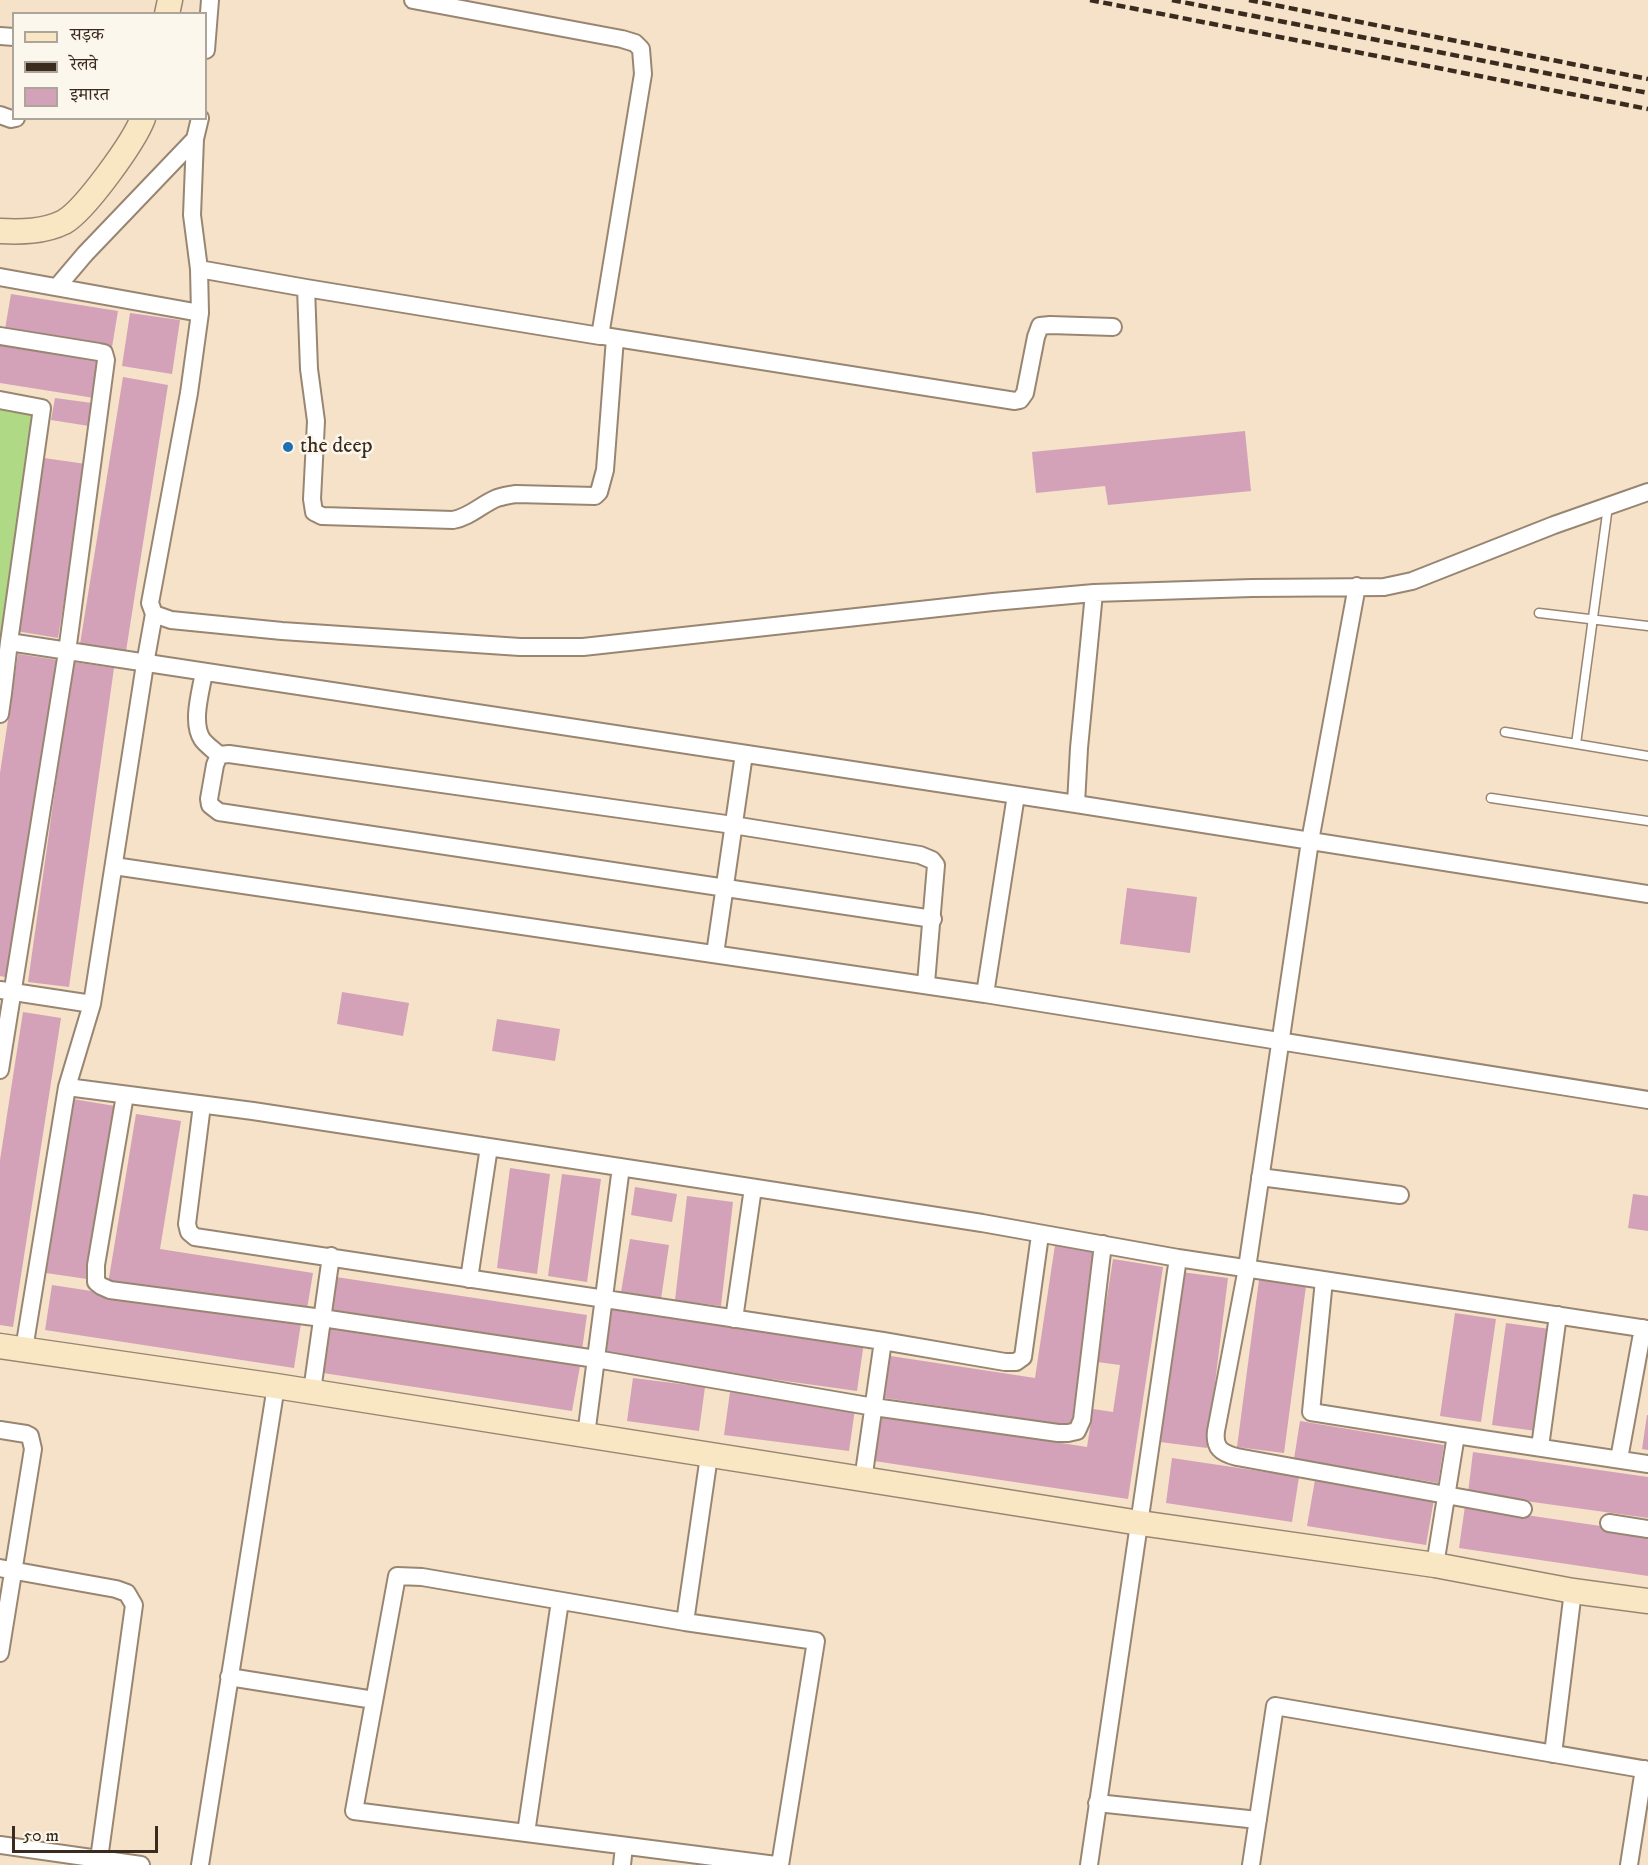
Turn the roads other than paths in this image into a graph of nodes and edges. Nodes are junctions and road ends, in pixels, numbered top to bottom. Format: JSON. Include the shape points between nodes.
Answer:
{"nodes":[{"id":1,"x":210,"y":0,"type":"edge"},
{"id":2,"x":413,"y":0,"type":"edge"},
{"id":3,"x":207,"y":38,"type":"edge"},
{"id":4,"x":141,"y":120,"type":"edge"},
{"id":5,"x":200,"y":120,"type":"edge"},
{"id":6,"x":195,"y":139,"type":"junction"},
{"id":7,"x":0,"y":231,"type":"edge"},
{"id":8,"x":199,"y":269,"type":"junction"},
{"id":9,"x":0,"y":277,"type":"edge"},
{"id":10,"x":57,"y":287,"type":"junction"},
{"id":11,"x":306,"y":288,"type":"junction"},
{"id":12,"x":200,"y":313,"type":"junction"},
{"id":13,"x":1113,"y":327,"type":"dead end"},
{"id":14,"x":0,"y":336,"type":"edge"},
{"id":15,"x":607,"y":337,"type":"junction"},
{"id":16,"x":0,"y":400,"type":"edge"},
{"id":17,"x":1648,"y":492,"type":"edge"},
{"id":18,"x":1608,"y":506,"type":"junction"},
{"id":19,"x":1357,"y":586,"type":"junction"},
{"id":20,"x":1094,"y":593,"type":"junction"},
{"id":21,"x":1539,"y":613,"type":"dead end"},
{"id":22,"x":154,"y":614,"type":"junction"},
{"id":23,"x":1593,"y":620,"type":"junction"},
{"id":24,"x":1648,"y":626,"type":"edge"},
{"id":25,"x":9,"y":642,"type":"junction"},
{"id":26,"x":67,"y":651,"type":"junction"},
{"id":27,"x":145,"y":664,"type":"junction"},
{"id":28,"x":204,"y":672,"type":"junction"},
{"id":29,"x":2,"y":693,"type":"edge"},
{"id":30,"x":0,"y":714,"type":"edge"},
{"id":31,"x":1505,"y":732,"type":"dead end"},
{"id":32,"x":1576,"y":744,"type":"junction"},
{"id":33,"x":744,"y":754,"type":"junction"},
{"id":34,"x":219,"y":755,"type":"junction"},
{"id":35,"x":1648,"y":756,"type":"edge"},
{"id":36,"x":1016,"y":795,"type":"junction"},
{"id":37,"x":1491,"y":798,"type":"dead end"},
{"id":38,"x":1076,"y":804,"type":"junction"},
{"id":39,"x":1648,"y":821,"type":"edge"},
{"id":40,"x":733,"y":825,"type":"junction"},
{"id":41,"x":1310,"y":841,"type":"junction"},
{"id":42,"x":114,"y":866,"type":"junction"},
{"id":43,"x":723,"y":889,"type":"junction"},
{"id":44,"x":1648,"y":894,"type":"edge"},
{"id":45,"x":933,"y":919,"type":"junction"},
{"id":46,"x":715,"y":954,"type":"junction"},
{"id":47,"x":926,"y":984,"type":"junction"},
{"id":48,"x":6,"y":991,"type":"edge"},
{"id":49,"x":985,"y":994,"type":"junction"},
{"id":50,"x":92,"y":1004,"type":"junction"},
{"id":51,"x":1280,"y":1041,"type":"junction"},
{"id":52,"x":0,"y":1070,"type":"edge"},
{"id":53,"x":67,"y":1087,"type":"junction"},
{"id":54,"x":125,"y":1095,"type":"junction"},
{"id":55,"x":1648,"y":1100,"type":"edge"},
{"id":56,"x":202,"y":1105,"type":"junction"},
{"id":57,"x":489,"y":1147,"type":"junction"},
{"id":58,"x":621,"y":1167,"type":"junction"},
{"id":59,"x":1260,"y":1177,"type":"junction"},
{"id":60,"x":753,"y":1188,"type":"junction"},
{"id":61,"x":1400,"y":1195,"type":"dead end"},
{"id":62,"x":1040,"y":1235,"type":"junction"},
{"id":63,"x":1103,"y":1244,"type":"junction"},
{"id":64,"x":331,"y":1256,"type":"junction"},
{"id":65,"x":1178,"y":1258,"type":"junction"},
{"id":66,"x":1247,"y":1268,"type":"junction"},
{"id":67,"x":469,"y":1279,"type":"junction"},
{"id":68,"x":1324,"y":1280,"type":"junction"},
{"id":69,"x":604,"y":1300,"type":"junction"},
{"id":70,"x":1558,"y":1315,"type":"junction"},
{"id":71,"x":322,"y":1318,"type":"junction"},
{"id":72,"x":734,"y":1319,"type":"junction"},
{"id":73,"x":1646,"y":1328,"type":"edge"},
{"id":74,"x":883,"y":1341,"type":"junction"},
{"id":75,"x":12,"y":1347,"type":"edge"},
{"id":76,"x":596,"y":1359,"type":"junction"},
{"id":77,"x":276,"y":1386,"type":"junction"},
{"id":78,"x":312,"y":1391,"type":"junction"},
{"id":79,"x":874,"y":1407,"type":"junction"},
{"id":80,"x":0,"y":1430,"type":"edge"},
{"id":81,"x":1455,"y":1435,"type":"junction"},
{"id":82,"x":586,"y":1436,"type":"junction"},
{"id":83,"x":1540,"y":1447,"type":"junction"},
{"id":84,"x":709,"y":1456,"type":"junction"},
{"id":85,"x":1619,"y":1459,"type":"junction"},
{"id":86,"x":1648,"y":1464,"type":"edge"},
{"id":87,"x":863,"y":1480,"type":"junction"},
{"id":88,"x":1448,"y":1495,"type":"junction"},
{"id":89,"x":1523,"y":1509,"type":"dead end"},
{"id":90,"x":1140,"y":1523,"type":"junction"},
{"id":91,"x":1609,"y":1523,"type":"dead end"},
{"id":92,"x":1648,"y":1529,"type":"edge"},
{"id":93,"x":1435,"y":1565,"type":"junction"},
{"id":94,"x":7,"y":1569,"type":"edge"},
{"id":95,"x":1573,"y":1591,"type":"junction"},
{"id":96,"x":560,"y":1601,"type":"junction"},
{"id":97,"x":1648,"y":1601,"type":"edge"},
{"id":98,"x":685,"y":1622,"type":"junction"},
{"id":99,"x":0,"y":1653,"type":"edge"},
{"id":100,"x":230,"y":1677,"type":"junction"},
{"id":101,"x":374,"y":1700,"type":"junction"},
{"id":102,"x":1553,"y":1754,"type":"junction"},
{"id":103,"x":1646,"y":1769,"type":"edge"},
{"id":104,"x":1097,"y":1803,"type":"junction"},
{"id":105,"x":1258,"y":1820,"type":"junction"},
{"id":106,"x":526,"y":1833,"type":"junction"},
{"id":107,"x":0,"y":1845,"type":"edge"},
{"id":108,"x":624,"y":1846,"type":"junction"},
{"id":109,"x":99,"y":1859,"type":"junction"},
{"id":110,"x":141,"y":1865,"type":"edge"},
{"id":111,"x":200,"y":1865,"type":"edge"},
{"id":112,"x":622,"y":1865,"type":"edge"},
{"id":113,"x":778,"y":1865,"type":"edge"},
{"id":114,"x":1089,"y":1865,"type":"edge"},
{"id":115,"x":1251,"y":1865,"type":"edge"},
{"id":116,"x":1629,"y":1865,"type":"edge"}],
"edges":[{"from":1,"to":3,"type":"street"},
{"from":2,"to":15,"type":"street","via":[[622,39],[641,49],[643,74]]},
{"from":4,"to":7,"type":"street","via":[[128,147],[80,210],[51,227]]},
{"from":5,"to":6,"type":"street"},
{"from":6,"to":8,"type":"street","via":[[192,215]]},
{"from":6,"to":10,"type":"street"},
{"from":8,"to":11,"type":"street"},
{"from":8,"to":12,"type":"street"},
{"from":9,"to":10,"type":"street"},
{"from":10,"to":12,"type":"street"},
{"from":11,"to":15,"type":"street"},
{"from":11,"to":15,"type":"street","via":[[316,421],[312,499],[314,512],[322,516],[453,520],[506,496],[594,496],[599,492],[605,470]]},
{"from":12,"to":22,"type":"street","via":[[150,603]]},
{"from":13,"to":15,"type":"street","via":[[1040,326],[1025,393],[1015,401]]},
{"from":14,"to":26,"type":"street","via":[[93,350],[106,356]]},
{"from":16,"to":25,"type":"street","via":[[42,408]]},
{"from":17,"to":18,"type":"street"},
{"from":18,"to":19,"type":"street","via":[[1412,581]]},
{"from":18,"to":23,"type":"lane"},
{"from":19,"to":20,"type":"street"},
{"from":19,"to":41,"type":"street"},
{"from":20,"to":22,"type":"street","via":[[572,647],[282,631],[171,620]]},
{"from":20,"to":38,"type":"street"},
{"from":21,"to":23,"type":"lane"},
{"from":22,"to":27,"type":"street"},
{"from":23,"to":24,"type":"lane"},
{"from":23,"to":32,"type":"lane"},
{"from":25,"to":26,"type":"street"},
{"from":25,"to":29,"type":"street"},
{"from":26,"to":27,"type":"street"},
{"from":26,"to":48,"type":"street"},
{"from":27,"to":28,"type":"street"},
{"from":27,"to":42,"type":"street"},
{"from":28,"to":33,"type":"street"},
{"from":28,"to":34,"type":"street","via":[[198,730],[205,743]]},
{"from":29,"to":30,"type":"street"},
{"from":31,"to":32,"type":"lane"},
{"from":32,"to":35,"type":"lane"},
{"from":33,"to":36,"type":"street"},
{"from":33,"to":40,"type":"street"},
{"from":34,"to":40,"type":"street"},
{"from":34,"to":43,"type":"street","via":[[209,800],[219,812]]},
{"from":36,"to":38,"type":"street"},
{"from":36,"to":49,"type":"street"},
{"from":37,"to":39,"type":"lane"},
{"from":38,"to":41,"type":"street"},
{"from":40,"to":43,"type":"street"},
{"from":40,"to":45,"type":"street","via":[[927,857],[936,866]]},
{"from":41,"to":44,"type":"street"},
{"from":41,"to":51,"type":"street"},
{"from":42,"to":46,"type":"street"},
{"from":42,"to":50,"type":"street"},
{"from":43,"to":45,"type":"street"},
{"from":43,"to":46,"type":"street"},
{"from":45,"to":47,"type":"street"},
{"from":46,"to":47,"type":"street"},
{"from":47,"to":49,"type":"street"},
{"from":48,"to":50,"type":"street"},
{"from":48,"to":52,"type":"street"},
{"from":49,"to":51,"type":"street"},
{"from":50,"to":53,"type":"street"},
{"from":51,"to":55,"type":"street"},
{"from":51,"to":59,"type":"street"},
{"from":53,"to":54,"type":"street"},
{"from":53,"to":75,"type":"street"},
{"from":54,"to":56,"type":"street"},
{"from":54,"to":71,"type":"street","via":[[96,1282],[110,1290]]},
{"from":56,"to":57,"type":"street"},
{"from":56,"to":64,"type":"street","via":[[189,1232],[195,1237]]},
{"from":57,"to":58,"type":"street"},
{"from":57,"to":67,"type":"street"},
{"from":58,"to":60,"type":"street"},
{"from":58,"to":69,"type":"street"},
{"from":59,"to":61,"type":"street"},
{"from":59,"to":66,"type":"street"},
{"from":60,"to":62,"type":"street"},
{"from":60,"to":72,"type":"street"},
{"from":62,"to":63,"type":"street"},
{"from":62,"to":74,"type":"street","via":[[1023,1357],[1016,1362]]},
{"from":63,"to":65,"type":"street"},
{"from":63,"to":79,"type":"street","via":[[1082,1420],[1077,1431],[1058,1433]]},
{"from":64,"to":67,"type":"street"},
{"from":64,"to":71,"type":"street"},
{"from":65,"to":66,"type":"street"},
{"from":65,"to":90,"type":"street"},
{"from":66,"to":68,"type":"street"},
{"from":66,"to":88,"type":"street","via":[[1216,1431],[1219,1450],[1237,1457]]},
{"from":67,"to":69,"type":"street"},
{"from":68,"to":70,"type":"street"},
{"from":68,"to":81,"type":"street","via":[[1311,1412]]},
{"from":69,"to":72,"type":"street"},
{"from":69,"to":76,"type":"street"},
{"from":70,"to":73,"type":"street"},
{"from":70,"to":83,"type":"street"},
{"from":71,"to":76,"type":"street"},
{"from":71,"to":78,"type":"street"},
{"from":72,"to":74,"type":"street"},
{"from":73,"to":85,"type":"street"},
{"from":74,"to":79,"type":"street"},
{"from":75,"to":77,"type":"street"},
{"from":76,"to":79,"type":"street"},
{"from":76,"to":82,"type":"street"},
{"from":77,"to":78,"type":"street"},
{"from":77,"to":100,"type":"street"},
{"from":78,"to":82,"type":"street"},
{"from":79,"to":87,"type":"street"},
{"from":80,"to":94,"type":"street","via":[[30,1436],[33,1449]]},
{"from":81,"to":83,"type":"street"},
{"from":81,"to":88,"type":"street"},
{"from":82,"to":84,"type":"street"},
{"from":83,"to":85,"type":"street"},
{"from":84,"to":87,"type":"street"},
{"from":84,"to":98,"type":"street"},
{"from":85,"to":86,"type":"street"},
{"from":87,"to":90,"type":"street"},
{"from":88,"to":89,"type":"street"},
{"from":88,"to":93,"type":"street"},
{"from":90,"to":93,"type":"street"},
{"from":90,"to":104,"type":"street"},
{"from":91,"to":92,"type":"street"},
{"from":93,"to":95,"type":"street"},
{"from":94,"to":99,"type":"street"},
{"from":94,"to":109,"type":"street","via":[[116,1589],[127,1593],[134,1605]]},
{"from":95,"to":97,"type":"street"},
{"from":95,"to":102,"type":"street"},
{"from":96,"to":98,"type":"street"},
{"from":96,"to":101,"type":"street","via":[[397,1576]]},
{"from":96,"to":106,"type":"street"},
{"from":98,"to":113,"type":"street","via":[[816,1641]]},
{"from":100,"to":101,"type":"street"},
{"from":100,"to":111,"type":"street"},
{"from":101,"to":106,"type":"street","via":[[354,1811]]},
{"from":102,"to":103,"type":"street"},
{"from":102,"to":105,"type":"street","via":[[1275,1706]]},
{"from":103,"to":116,"type":"street"},
{"from":104,"to":105,"type":"street"},
{"from":104,"to":114,"type":"street"},
{"from":105,"to":115,"type":"street"},
{"from":106,"to":108,"type":"street"},
{"from":107,"to":109,"type":"street"},
{"from":108,"to":112,"type":"street"},
{"from":108,"to":113,"type":"street"},
{"from":109,"to":110,"type":"street"}]}
